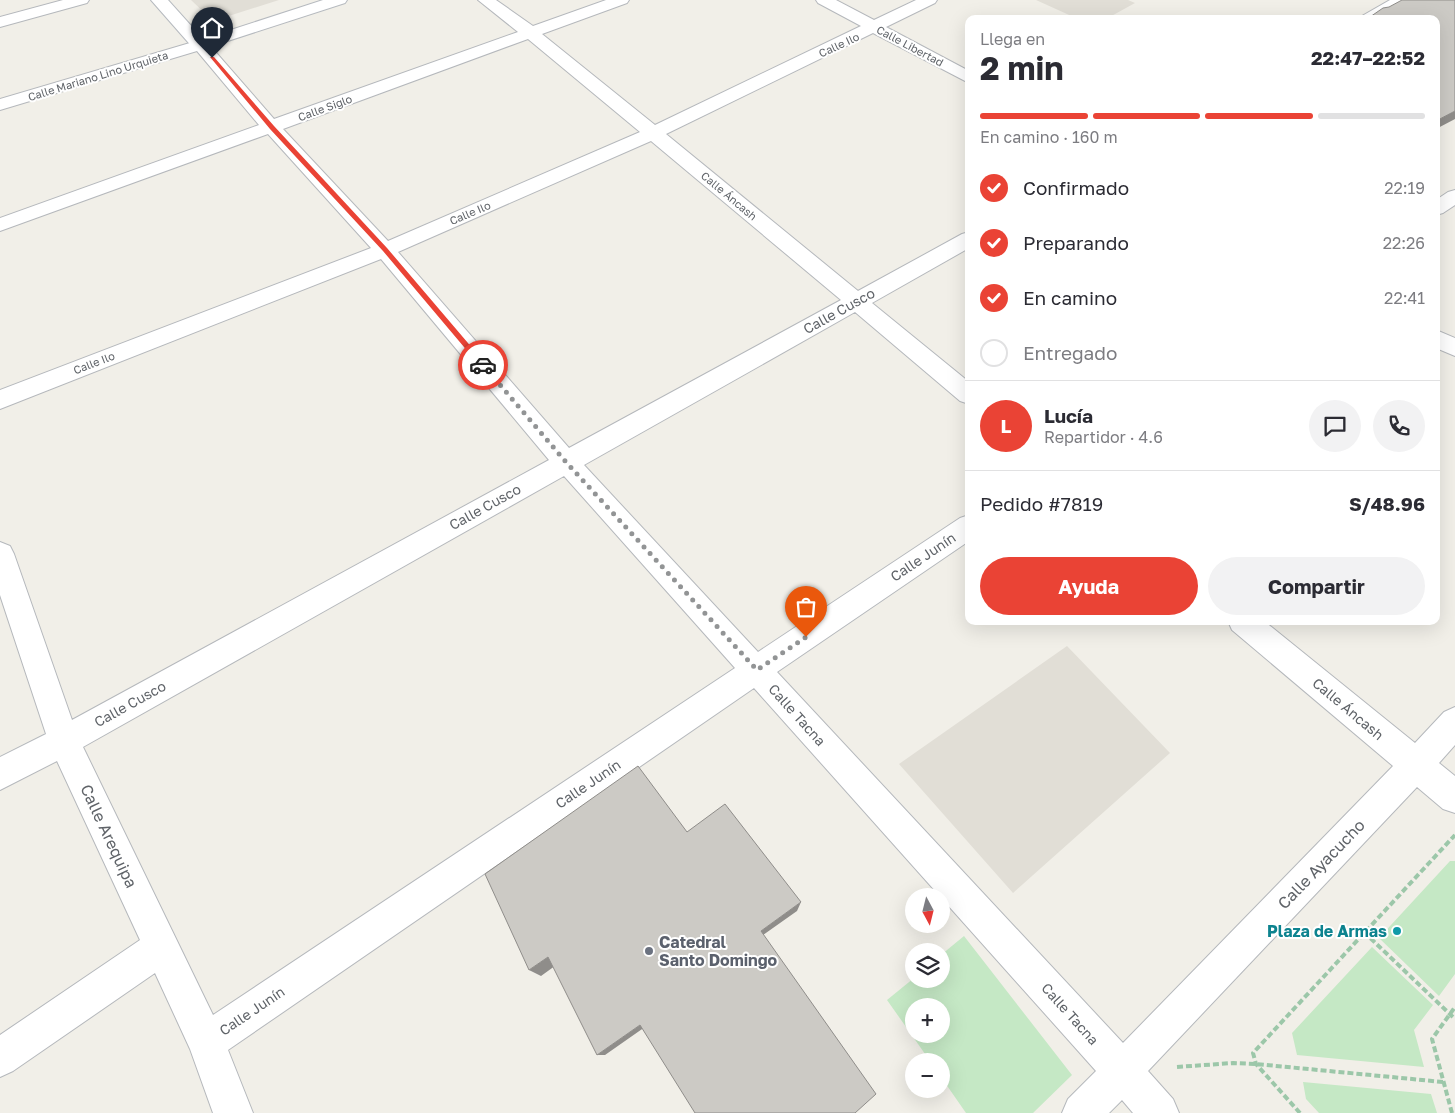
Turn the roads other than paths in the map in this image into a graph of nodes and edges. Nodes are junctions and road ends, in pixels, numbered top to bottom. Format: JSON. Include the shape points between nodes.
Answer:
{"nodes":[{"id":1,"x":81,"y":0,"type":"edge"},
{"id":2,"x":159,"y":0,"type":"edge"},
{"id":3,"x":339,"y":0,"type":"edge"},
{"id":4,"x":486,"y":0,"type":"edge"},
{"id":5,"x":621,"y":0,"type":"edge"},
{"id":6,"x":824,"y":0,"type":"edge"},
{"id":7,"x":929,"y":0,"type":"edge"},
{"id":8,"x":1402,"y":0,"type":"edge"},
{"id":9,"x":1375,"y":15,"type":"edge"},
{"id":10,"x":0,"y":22,"type":"edge"},
{"id":11,"x":875,"y":27,"type":"junction"},
{"id":12,"x":531,"y":33,"type":"junction"},
{"id":13,"x":200,"y":45,"type":"junction"},
{"id":14,"x":965,"y":76,"type":"edge"},
{"id":15,"x":0,"y":105,"type":"edge"},
{"id":16,"x":272,"y":128,"type":"junction"},
{"id":17,"x":653,"y":133,"type":"junction"},
{"id":18,"x":1455,"y":196,"type":"edge"},
{"id":19,"x":1440,"y":206,"type":"edge"},
{"id":20,"x":0,"y":225,"type":"edge"},
{"id":21,"x":965,"y":241,"type":"edge"},
{"id":22,"x":385,"y":250,"type":"junction"},
{"id":23,"x":856,"y":302,"type":"junction"},
{"id":24,"x":1440,"y":340,"type":"edge"},
{"id":25,"x":1455,"y":348,"type":"edge"},
{"id":26,"x":965,"y":392,"type":"edge"},
{"id":27,"x":0,"y":400,"type":"edge"},
{"id":28,"x":566,"y":462,"type":"junction"},
{"id":29,"x":965,"y":529,"type":"edge"},
{"id":30,"x":0,"y":554,"type":"edge"},
{"id":31,"x":1247,"y":625,"type":"edge"},
{"id":32,"x":757,"y":670,"type":"junction"},
{"id":33,"x":1455,"y":722,"type":"edge"},
{"id":34,"x":64,"y":740,"type":"junction"},
{"id":35,"x":1416,"y":766,"type":"junction"},
{"id":36,"x":0,"y":774,"type":"edge"},
{"id":37,"x":1455,"y":798,"type":"edge"},
{"id":38,"x":161,"y":947,"type":"junction"},
{"id":39,"x":206,"y":1042,"type":"junction"},
{"id":40,"x":0,"y":1058,"type":"edge"},
{"id":41,"x":1123,"y":1072,"type":"junction"},
{"id":42,"x":233,"y":1113,"type":"edge"},
{"id":43,"x":1082,"y":1113,"type":"edge"},
{"id":44,"x":1158,"y":1113,"type":"edge"}],
"edges":[{"from":1,"to":10,"type":"street"},
{"from":2,"to":13,"type":"street","name":"Calle Tacna"},
{"from":3,"to":13,"type":"street","name":"Calle Mariano Lino Urquieta"},
{"from":4,"to":12,"type":"street","name":"Calle Áncash"},
{"from":5,"to":12,"type":"street","name":"Calle Siglo"},
{"from":6,"to":11,"type":"street","name":"Calle Libertad"},
{"from":7,"to":11,"type":"street","name":"Calle Ilo"},
{"from":8,"to":9,"type":"street"},
{"from":11,"to":14,"type":"street","name":"Calle Libertad"},
{"from":11,"to":17,"type":"street","name":"Calle Ilo"},
{"from":12,"to":16,"type":"street","name":"Calle Siglo"},
{"from":12,"to":17,"type":"street","name":"Calle Áncash"},
{"from":13,"to":15,"type":"street","name":"Calle Mariano Lino Urquieta"},
{"from":13,"to":16,"type":"street","name":"Calle Tacna"},
{"from":16,"to":20,"type":"street","name":"Calle Siglo"},
{"from":16,"to":22,"type":"street","name":"Calle Tacna"},
{"from":17,"to":22,"type":"street","name":"Calle Ilo"},
{"from":17,"to":23,"type":"street","name":"Calle Áncash"},
{"from":18,"to":19,"type":"street"},
{"from":21,"to":23,"type":"street","name":"Calle Cusco"},
{"from":22,"to":27,"type":"street","name":"Calle Ilo"},
{"from":22,"to":28,"type":"street","name":"Calle Tacna"},
{"from":23,"to":26,"type":"street","name":"Calle Áncash"},
{"from":23,"to":28,"type":"street","name":"Calle Cusco"},
{"from":24,"to":25,"type":"street"},
{"from":28,"to":32,"type":"street","name":"Calle Tacna"},
{"from":28,"to":34,"type":"street","name":"Calle Cusco"},
{"from":29,"to":32,"type":"street","name":"Calle Junín"},
{"from":30,"to":34,"type":"street","name":"Calle Arequipa"},
{"from":31,"to":35,"type":"street","name":"Calle Áncash"},
{"from":32,"to":39,"type":"street","name":"Calle Junín"},
{"from":32,"to":41,"type":"street","name":"Calle Tacna"},
{"from":33,"to":35,"type":"street","name":"Calle Ayacucho"},
{"from":34,"to":36,"type":"street","name":"Calle Cusco"},
{"from":34,"to":38,"type":"street","name":"Calle Arequipa"},
{"from":35,"to":37,"type":"street","name":"Calle Áncash"},
{"from":35,"to":41,"type":"street","name":"Calle Ayacucho"},
{"from":38,"to":39,"type":"street","name":"Calle Arequipa"},
{"from":38,"to":40,"type":"street"},
{"from":39,"to":42,"type":"street","name":"Calle Arequipa"},
{"from":41,"to":43,"type":"street","name":"Calle Ayacucho"},
{"from":41,"to":44,"type":"street","name":"Calle Tacna"}]}
